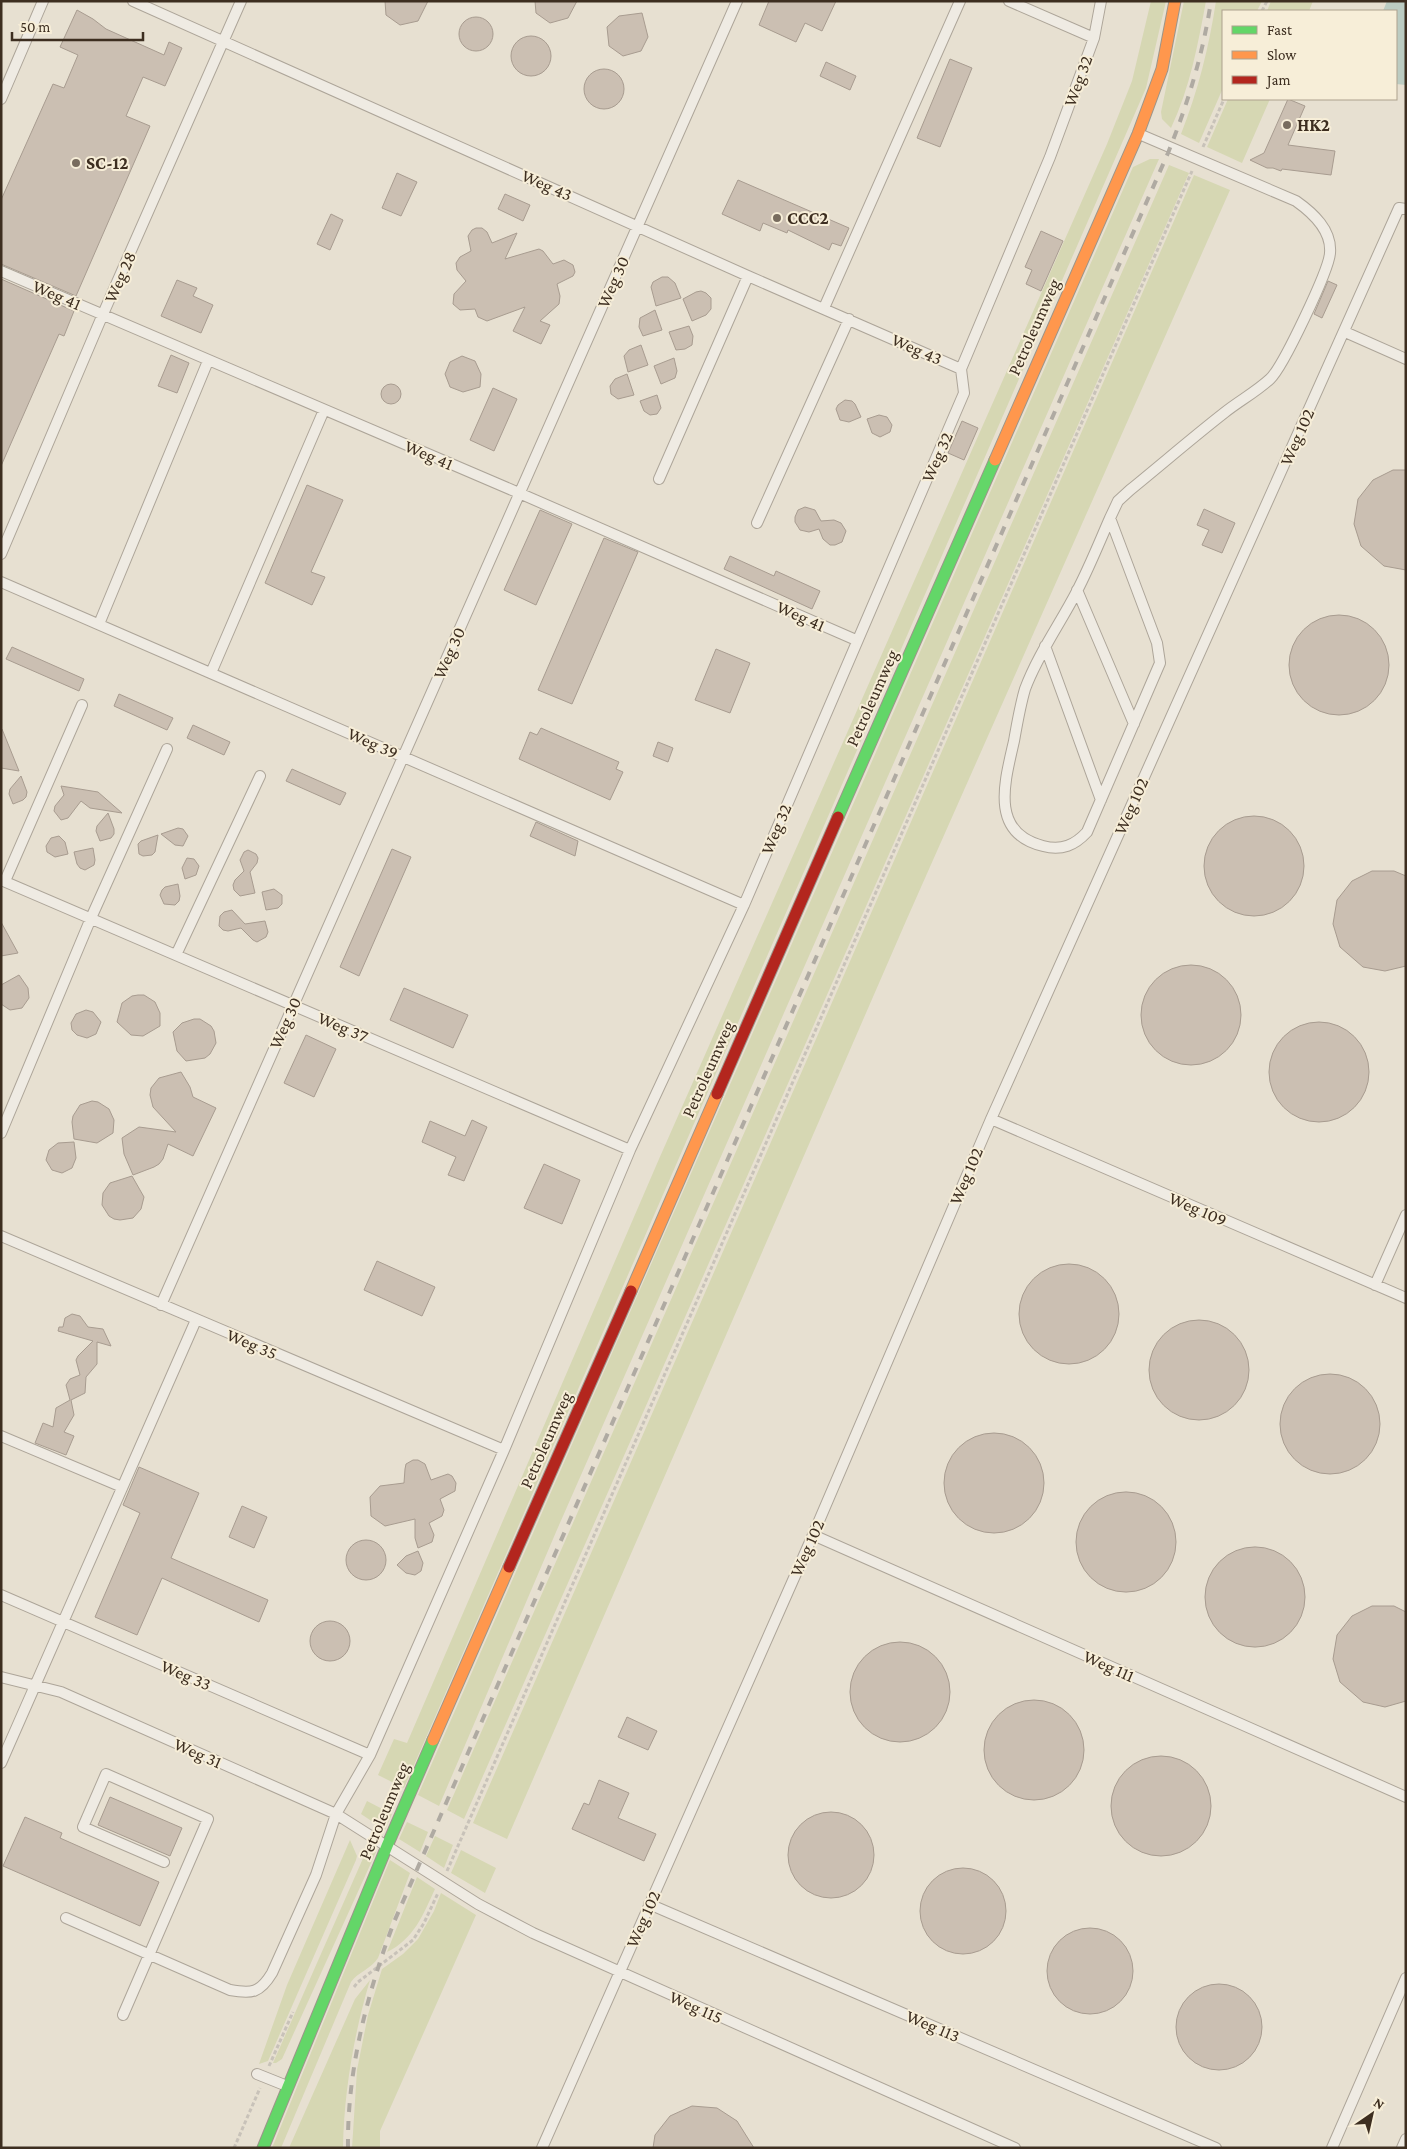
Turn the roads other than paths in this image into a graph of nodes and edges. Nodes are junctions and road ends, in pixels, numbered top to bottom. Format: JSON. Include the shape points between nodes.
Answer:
{"nodes":[{"id":1,"x":44,"y":1,"type":"edge"},
{"id":2,"x":133,"y":1,"type":"edge"},
{"id":3,"x":241,"y":1,"type":"edge"},
{"id":4,"x":737,"y":1,"type":"edge"},
{"id":5,"x":960,"y":1,"type":"edge"},
{"id":6,"x":1009,"y":1,"type":"edge"},
{"id":7,"x":1101,"y":1,"type":"edge"},
{"id":8,"x":1175,"y":1,"type":"edge"},
{"id":9,"x":1094,"y":38,"type":"junction"},
{"id":10,"x":223,"y":41,"type":"junction"},
{"id":11,"x":1,"y":99,"type":"edge"},
{"id":12,"x":1138,"y":134,"type":"junction"},
{"id":13,"x":1403,"y":209,"type":"edge"},
{"id":14,"x":638,"y":225,"type":"junction"},
{"id":15,"x":1,"y":271,"type":"edge"},
{"id":16,"x":748,"y":276,"type":"junction"},
{"id":17,"x":824,"y":308,"type":"junction"},
{"id":18,"x":103,"y":314,"type":"junction"},
{"id":19,"x":849,"y":319,"type":"junction"},
{"id":20,"x":1344,"y":332,"type":"junction"},
{"id":21,"x":1406,"y":359,"type":"edge"},
{"id":22,"x":208,"y":360,"type":"junction"},
{"id":23,"x":961,"y":369,"type":"junction"},
{"id":24,"x":324,"y":410,"type":"junction"},
{"id":25,"x":659,"y":479,"type":"dead end"},
{"id":26,"x":520,"y":493,"type":"junction"},
{"id":27,"x":1110,"y":518,"type":"junction"},
{"id":28,"x":757,"y":523,"type":"dead end"},
{"id":29,"x":1,"y":554,"type":"edge"},
{"id":30,"x":1,"y":582,"type":"edge"},
{"id":31,"x":1078,"y":590,"type":"junction"},
{"id":32,"x":99,"y":624,"type":"junction"},
{"id":33,"x":856,"y":640,"type":"junction"},
{"id":34,"x":1046,"y":646,"type":"junction"},
{"id":35,"x":211,"y":673,"type":"junction"},
{"id":36,"x":82,"y":705,"type":"dead end"},
{"id":37,"x":1134,"y":724,"type":"junction"},
{"id":38,"x":167,"y":749,"type":"dead end"},
{"id":39,"x":403,"y":756,"type":"junction"},
{"id":40,"x":260,"y":776,"type":"dead end"},
{"id":41,"x":1101,"y":800,"type":"junction"},
{"id":42,"x":3,"y":881,"type":"edge"},
{"id":43,"x":744,"y":905,"type":"junction"},
{"id":44,"x":91,"y":918,"type":"junction"},
{"id":45,"x":176,"y":955,"type":"junction"},
{"id":46,"x":293,"y":1005,"type":"junction"},
{"id":47,"x":991,"y":1120,"type":"junction"},
{"id":48,"x":1,"y":1133,"type":"edge"},
{"id":49,"x":630,"y":1150,"type":"junction"},
{"id":50,"x":1406,"y":1215,"type":"edge"},
{"id":51,"x":1,"y":1236,"type":"edge"},
{"id":52,"x":1375,"y":1285,"type":"junction"},
{"id":53,"x":1406,"y":1298,"type":"edge"},
{"id":54,"x":161,"y":1304,"type":"junction"},
{"id":55,"x":196,"y":1320,"type":"junction"},
{"id":56,"x":1,"y":1436,"type":"edge"},
{"id":57,"x":504,"y":1450,"type":"junction"},
{"id":58,"x":122,"y":1487,"type":"junction"},
{"id":59,"x":813,"y":1535,"type":"junction"},
{"id":60,"x":1,"y":1595,"type":"edge"},
{"id":61,"x":63,"y":1622,"type":"junction"},
{"id":62,"x":1,"y":1677,"type":"edge"},
{"id":63,"x":35,"y":1685,"type":"junction"},
{"id":64,"x":370,"y":1754,"type":"junction"},
{"id":65,"x":1,"y":1763,"type":"edge"},
{"id":66,"x":1406,"y":1797,"type":"edge"},
{"id":67,"x":336,"y":1814,"type":"junction"},
{"id":68,"x":387,"y":1846,"type":"junction"},
{"id":69,"x":164,"y":1862,"type":"dead end"},
{"id":70,"x":650,"y":1904,"type":"junction"},
{"id":71,"x":66,"y":1918,"type":"dead end"},
{"id":72,"x":149,"y":1955,"type":"junction"},
{"id":73,"x":619,"y":1973,"type":"junction"},
{"id":74,"x":1406,"y":1978,"type":"edge"},
{"id":75,"x":123,"y":2016,"type":"dead end"},
{"id":76,"x":261,"y":2075,"type":"road end"},
{"id":77,"x":288,"y":2087,"type":"junction"},
{"id":78,"x":1406,"y":2139,"type":"edge"},
{"id":79,"x":263,"y":2148,"type":"edge"},
{"id":80,"x":542,"y":2148,"type":"edge"},
{"id":81,"x":1015,"y":2148,"type":"edge"},
{"id":82,"x":1216,"y":2148,"type":"edge"},
{"id":83,"x":1332,"y":2148,"type":"edge"},
{"id":84,"x":1402,"y":2148,"type":"edge"}],
"edges":[{"from":1,"to":11,"type":"lane"},
{"from":2,"to":10,"type":"lane","name":"Weg 43"},
{"from":3,"to":10,"type":"lane","name":"Weg 28"},
{"from":4,"to":14,"type":"lane","name":"Weg 30"},
{"from":5,"to":17,"type":"lane"},
{"from":6,"to":9,"type":"lane"},
{"from":7,"to":9,"type":"lane","name":"Weg 32"},
{"from":8,"to":12,"type":"street","name":"Petroleumweg","via":[[1162,69]]},
{"from":9,"to":23,"type":"lane","name":"Weg 32","via":[[1050,157]]},
{"from":10,"to":14,"type":"lane","name":"Weg 43"},
{"from":10,"to":18,"type":"lane","name":"Weg 28"},
{"from":12,"to":27,"type":"lane","via":[[1283,195],[1308,209],[1325,229],[1330,253],[1300,326],[1281,364],[1270,378],[1130,490],[1118,501]]},
{"from":12,"to":68,"type":"street","name":"Petroleumweg"},
{"from":13,"to":20,"type":"lane","name":"Weg 102"},
{"from":14,"to":16,"type":"lane","name":"Weg 43"},
{"from":14,"to":26,"type":"lane","name":"Weg 30"},
{"from":15,"to":18,"type":"lane","name":"Weg 41"},
{"from":16,"to":17,"type":"lane","name":"Weg 43"},
{"from":16,"to":25,"type":"lane"},
{"from":17,"to":19,"type":"lane","name":"Weg 43"},
{"from":18,"to":22,"type":"lane","name":"Weg 41"},
{"from":18,"to":29,"type":"lane","name":"Weg 28"},
{"from":19,"to":23,"type":"lane","name":"Weg 43"},
{"from":19,"to":28,"type":"lane"},
{"from":20,"to":21,"type":"lane"},
{"from":20,"to":47,"type":"lane","name":"Weg 102"},
{"from":22,"to":24,"type":"lane","name":"Weg 41"},
{"from":22,"to":32,"type":"lane"},
{"from":23,"to":33,"type":"lane","name":"Weg 32","via":[[964,393]]},
{"from":24,"to":26,"type":"lane","name":"Weg 41"},
{"from":24,"to":35,"type":"lane"},
{"from":26,"to":33,"type":"lane","name":"Weg 41"},
{"from":26,"to":39,"type":"lane","name":"Weg 30"},
{"from":27,"to":31,"type":"lane"},
{"from":27,"to":37,"type":"lane","via":[[1160,655],[1157,671]]},
{"from":30,"to":32,"type":"lane","name":"Weg 39"},
{"from":31,"to":34,"type":"lane"},
{"from":31,"to":37,"type":"lane"},
{"from":32,"to":35,"type":"lane","name":"Weg 39"},
{"from":33,"to":43,"type":"lane","name":"Weg 32"},
{"from":34,"to":41,"type":"lane"},
{"from":34,"to":41,"type":"lane","via":[[1025,689],[1003,793],[1007,816],[1017,832],[1036,844],[1057,848],[1079,841],[1087,832]]},
{"from":35,"to":39,"type":"lane","name":"Weg 39"},
{"from":36,"to":42,"type":"lane"},
{"from":37,"to":41,"type":"lane"},
{"from":38,"to":44,"type":"lane"},
{"from":39,"to":43,"type":"lane","name":"Weg 39"},
{"from":39,"to":46,"type":"lane","name":"Weg 30"},
{"from":40,"to":45,"type":"lane"},
{"from":42,"to":44,"type":"lane","name":"Weg 37"},
{"from":43,"to":49,"type":"lane","name":"Weg 32"},
{"from":44,"to":45,"type":"lane","name":"Weg 37"},
{"from":44,"to":48,"type":"lane"},
{"from":45,"to":46,"type":"lane","name":"Weg 37"},
{"from":46,"to":49,"type":"lane","name":"Weg 37"},
{"from":46,"to":54,"type":"lane","name":"Weg 30"},
{"from":47,"to":52,"type":"lane","name":"Weg 109"},
{"from":47,"to":59,"type":"lane","name":"Weg 102"},
{"from":49,"to":57,"type":"lane","name":"Weg 32"},
{"from":50,"to":52,"type":"lane"},
{"from":51,"to":54,"type":"lane","name":"Weg 35"},
{"from":52,"to":53,"type":"lane","name":"Weg 109"},
{"from":54,"to":55,"type":"lane","name":"Weg 35"},
{"from":55,"to":57,"type":"lane","name":"Weg 35"},
{"from":55,"to":58,"type":"lane"},
{"from":56,"to":58,"type":"lane"},
{"from":57,"to":64,"type":"lane","name":"Weg 32"},
{"from":58,"to":61,"type":"lane"},
{"from":59,"to":66,"type":"lane","name":"Weg 111"},
{"from":59,"to":70,"type":"lane","name":"Weg 102"},
{"from":60,"to":61,"type":"lane","name":"Weg 33"},
{"from":61,"to":63,"type":"lane"},
{"from":61,"to":64,"type":"lane","name":"Weg 33"},
{"from":62,"to":63,"type":"lane","name":"Weg 31"},
{"from":63,"to":65,"type":"lane"},
{"from":63,"to":67,"type":"lane","name":"Weg 31","via":[[61,1692]]},
{"from":64,"to":67,"type":"lane","name":"Weg 32"},
{"from":67,"to":68,"type":"lane","name":"Weg 31"},
{"from":67,"to":72,"type":"lane","name":"Weg 32","via":[[316,1875],[264,1986],[255,1991],[230,1990]]},
{"from":68,"to":73,"type":"lane","name":"Weg 115","via":[[478,1904]]},
{"from":68,"to":77,"type":"street","name":"Petroleumweg"},
{"from":69,"to":72,"type":"lane","via":[[82,1827],[106,1774],[208,1819]]},
{"from":70,"to":73,"type":"lane","name":"Weg 102"},
{"from":70,"to":82,"type":"lane","name":"Weg 113"},
{"from":71,"to":72,"type":"lane","name":"Weg 32"},
{"from":72,"to":75,"type":"lane"},
{"from":73,"to":80,"type":"lane","name":"Weg 102"},
{"from":73,"to":81,"type":"lane","name":"Weg 115"},
{"from":74,"to":83,"type":"lane"},
{"from":76,"to":77,"type":"lane"},
{"from":77,"to":79,"type":"street","name":"Petroleumweg"},
{"from":78,"to":84,"type":"lane"}]}
